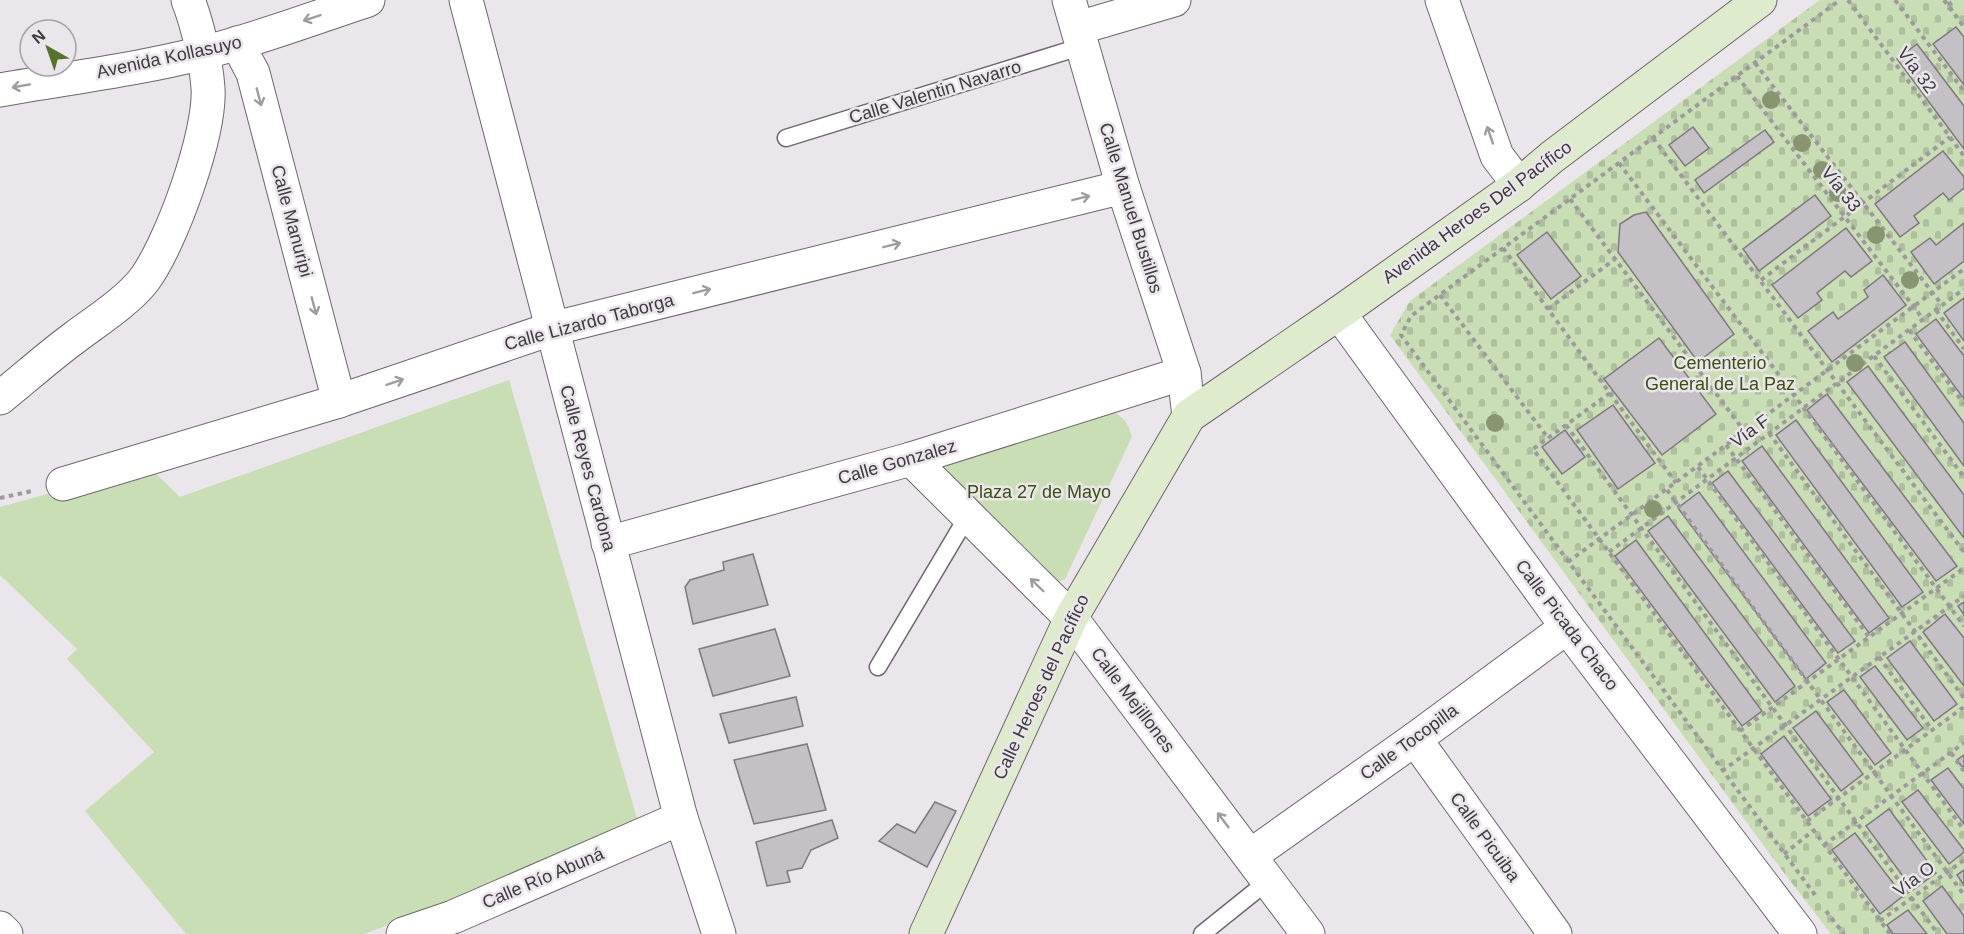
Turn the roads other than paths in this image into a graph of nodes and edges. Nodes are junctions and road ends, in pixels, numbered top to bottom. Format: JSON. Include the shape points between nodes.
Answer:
{"nodes":[{"id":1,"x":188,"y":0,"type":"edge"},
{"id":2,"x":368,"y":0,"type":"edge"},
{"id":3,"x":466,"y":0,"type":"edge"},
{"id":4,"x":1174,"y":0,"type":"edge"},
{"id":5,"x":1442,"y":0,"type":"edge"},
{"id":6,"x":1760,"y":0,"type":"edge"},
{"id":7,"x":1077,"y":25,"type":"edge"},
{"id":8,"x":237,"y":43,"type":"junction"},
{"id":9,"x":202,"y":53,"type":"junction"},
{"id":10,"x":0,"y":90,"type":"edge"},
{"id":11,"x":786,"y":138,"type":"dead end"},
{"id":12,"x":1519,"y":184,"type":"junction"},
{"id":13,"x":1123,"y":188,"type":"junction"},
{"id":14,"x":1339,"y":313,"type":"junction"},
{"id":15,"x":551,"y":329,"type":"junction"},
{"id":16,"x":1184,"y":373,"type":"junction"},
{"id":17,"x":0,"y":398,"type":"edge"},
{"id":18,"x":339,"y":401,"type":"junction"},
{"id":19,"x":1189,"y":416,"type":"junction"},
{"id":20,"x":911,"y":459,"type":"junction"},
{"id":21,"x":63,"y":484,"type":"dead end"},
{"id":22,"x":967,"y":517,"type":"junction"},
{"id":23,"x":608,"y":543,"type":"junction"},
{"id":24,"x":1071,"y":618,"type":"junction"},
{"id":25,"x":1567,"y":627,"type":"junction"},
{"id":26,"x":878,"y":666,"type":"dead end"},
{"id":27,"x":1415,"y":739,"type":"junction"},
{"id":28,"x":681,"y":818,"type":"junction"},
{"id":29,"x":1259,"y":868,"type":"junction"},
{"id":30,"x":456,"y":925,"type":"edge"},
{"id":31,"x":0,"y":928,"type":"edge"},
{"id":32,"x":6,"y":934,"type":"edge"},
{"id":33,"x":403,"y":934,"type":"edge"},
{"id":34,"x":719,"y":934,"type":"edge"},
{"id":35,"x":926,"y":934,"type":"edge"},
{"id":36,"x":1202,"y":934,"type":"edge"},
{"id":37,"x":1308,"y":934,"type":"edge"},
{"id":38,"x":1555,"y":934,"type":"edge"},
{"id":39,"x":1800,"y":934,"type":"edge"}],
"edges":[{"from":1,"to":9,"type":"street"},
{"from":2,"to":8,"type":"street","name":"Avenida Kollasuyo","one_way":true},
{"from":3,"to":15,"type":"street","name":"Calle Reyes Cardona"},
{"from":4,"to":7,"type":"street","name":"Calle Valentin Navarro"},
{"from":12,"to":5,"type":"street","one_way":true,"via":[[1497,156]]},
{"from":6,"to":12,"type":"main road","name":"Avenida Heroes Del Pacífico"},
{"from":7,"to":11,"type":"lane","name":"Calle Valentin Navarro"},
{"from":7,"to":13,"type":"street","name":"Calle Manuel Bustillos"},
{"from":8,"to":9,"type":"street","name":"Avenida Kollasuyo"},
{"from":8,"to":18,"type":"street","name":"Calle Manuripi","one_way":true,"via":[[253,73]]},
{"from":9,"to":10,"type":"street","name":"Avenida Kollasuyo","one_way":true},
{"from":9,"to":17,"type":"street","via":[[208,89],[207,119],[167,241],[143,281]]},
{"from":12,"to":14,"type":"main road","name":"Avenida Heroes Del Pacífico"},
{"from":15,"to":13,"type":"street","name":"Calle Lizardo Taborga","one_way":true},
{"from":13,"to":16,"type":"street","name":"Calle Manuel Bustillos"},
{"from":14,"to":19,"type":"main road","name":"Avenida Heroes Del Pacífico"},
{"from":14,"to":25,"type":"street","name":"Calle Picada Chaco"},
{"from":18,"to":15,"type":"street","name":"Calle Lizardo Taborga","one_way":true},
{"from":15,"to":23,"type":"street","name":"Calle Reyes Cardona"},
{"from":16,"to":19,"type":"street","name":"Calle Manuel Bustillos"},
{"from":16,"to":20,"type":"street","name":"Calle Gonzalez"},
{"from":18,"to":21,"type":"street","name":"Calle Lizardo Taborga"},
{"from":19,"to":24,"type":"main road","name":"Calle Heroes del Pacífico"},
{"from":20,"to":22,"type":"street","name":"Calle Mejillones"},
{"from":20,"to":23,"type":"street","name":"Calle Gonzalez"},
{"from":24,"to":22,"type":"street","name":"Calle Mejillones","one_way":true},
{"from":22,"to":26,"type":"lane"},
{"from":23,"to":28,"type":"street","name":"Calle Reyes Cardona"},
{"from":29,"to":24,"type":"street","name":"Calle Mejillones","one_way":true},
{"from":24,"to":35,"type":"main road","name":"Calle Heroes del Pacífico"},
{"from":25,"to":27,"type":"street","name":"Calle Tocopilla"},
{"from":25,"to":39,"type":"street","name":"Calle Picada Chaco"},
{"from":27,"to":29,"type":"street","name":"Calle Tocopilla"},
{"from":27,"to":38,"type":"street","name":"Calle Picuiba"},
{"from":28,"to":30,"type":"street","name":"Calle Río Abuná"},
{"from":28,"to":34,"type":"street","name":"Calle Reyes Cardona"},
{"from":29,"to":36,"type":"lane","name":"Calle Tocopilla"},
{"from":29,"to":37,"type":"street","name":"Calle Mejillones"},
{"from":30,"to":33,"type":"street","name":"Calle Río Abuná"},
{"from":31,"to":32,"type":"street"}]}
